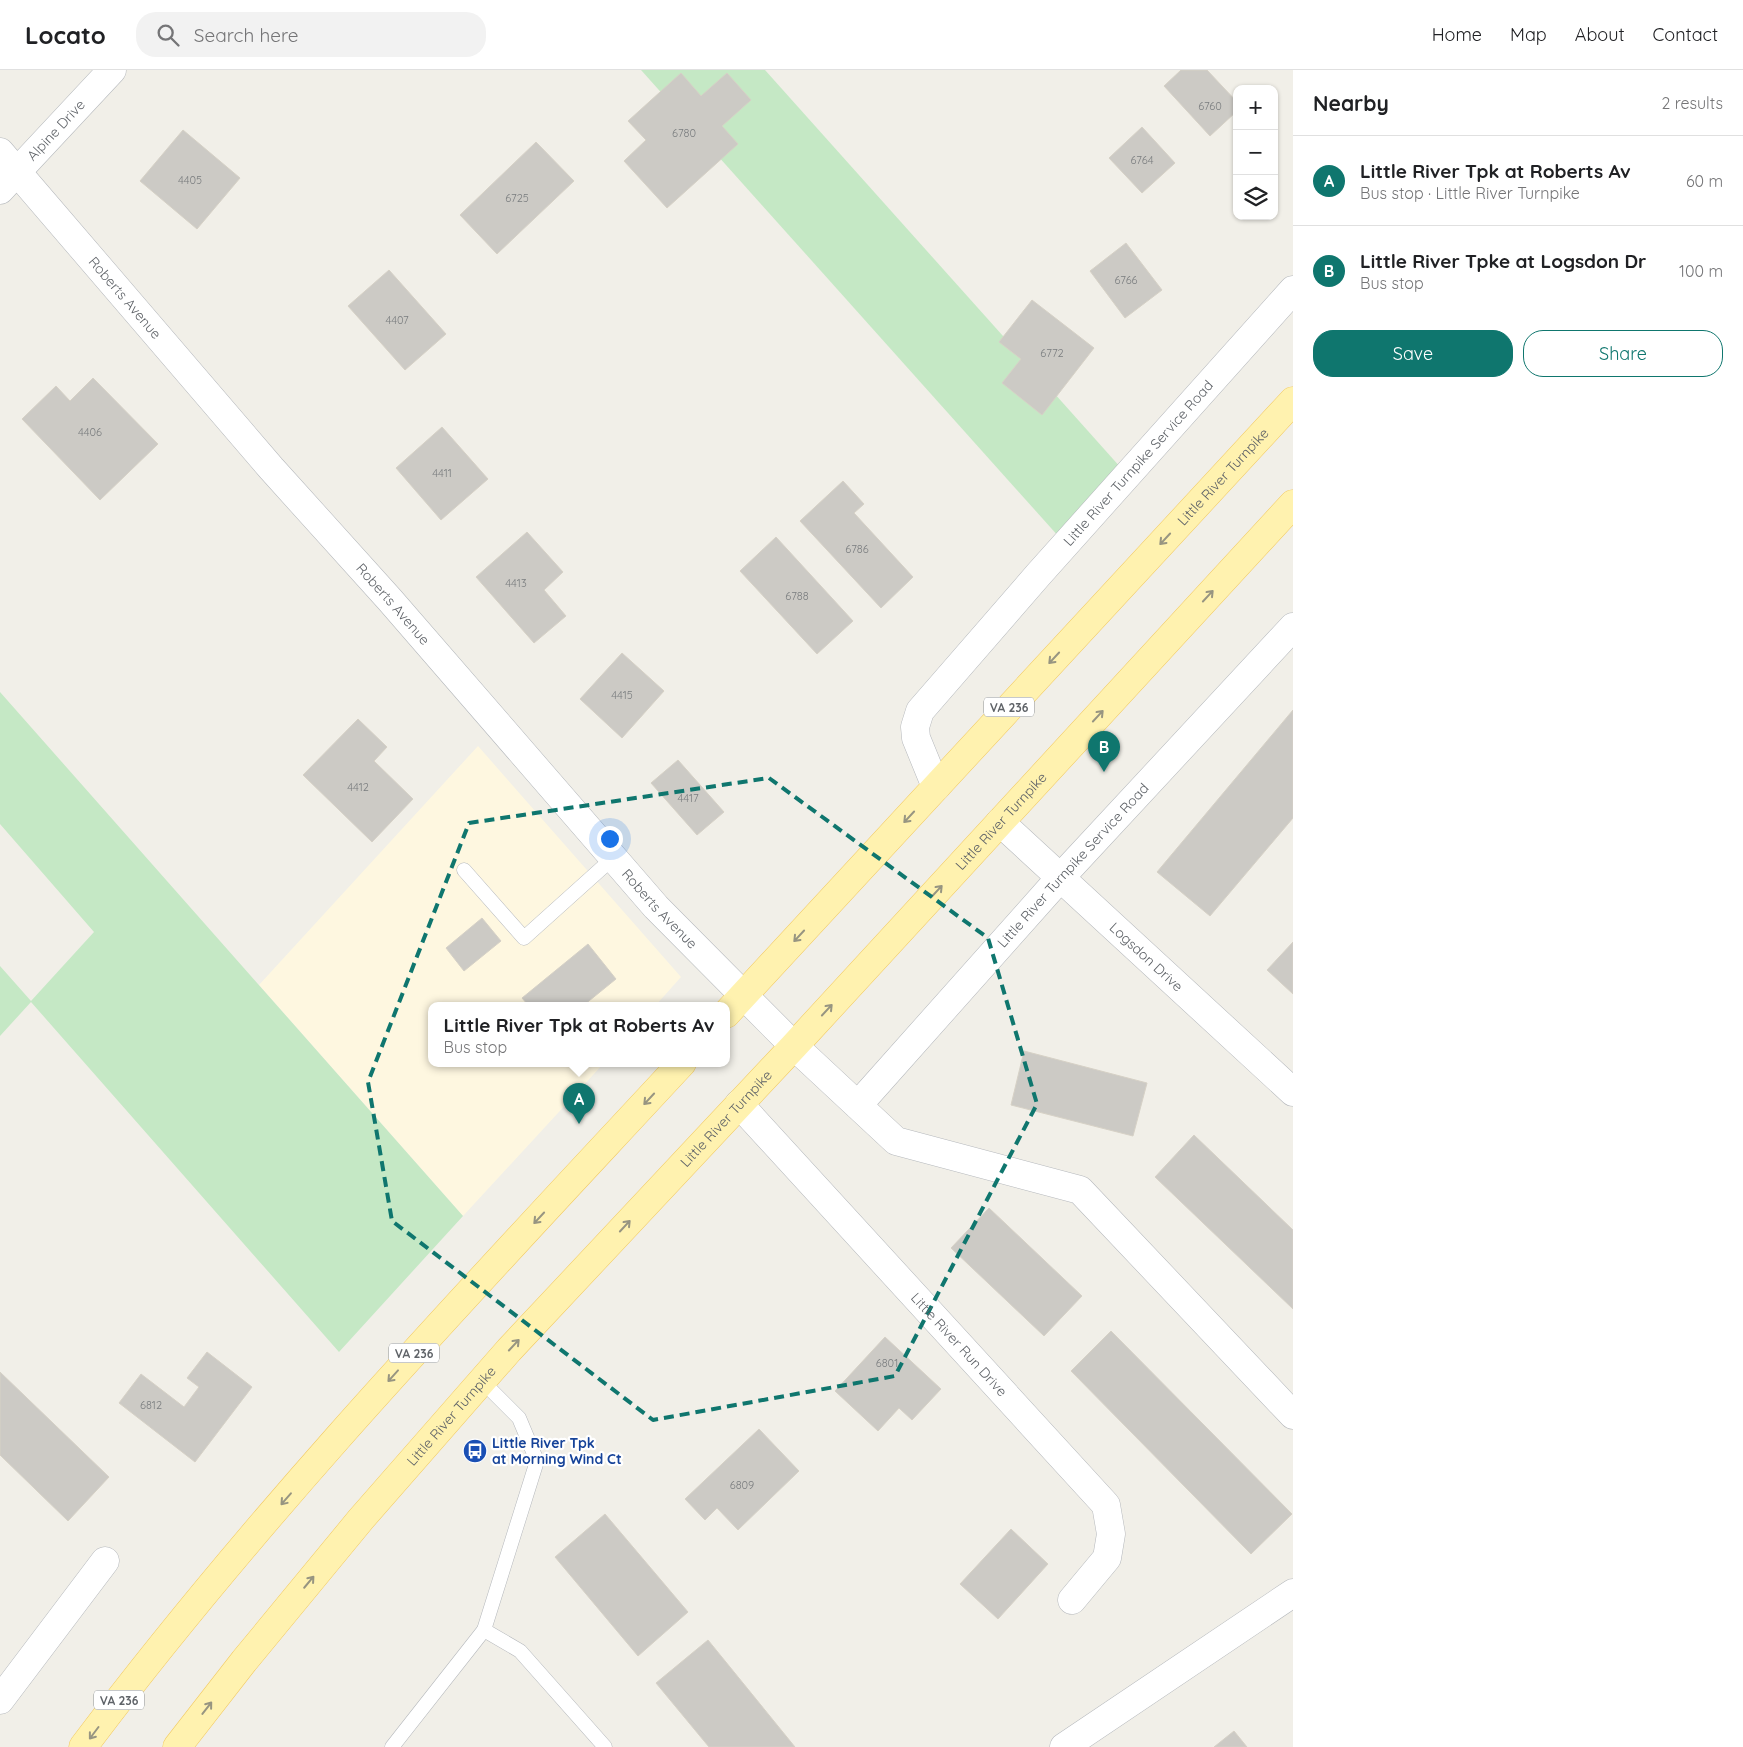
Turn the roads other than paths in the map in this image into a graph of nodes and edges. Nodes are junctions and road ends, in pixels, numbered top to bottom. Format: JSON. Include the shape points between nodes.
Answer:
{"nodes":[{"id":1,"x":112,"y":70,"type":"edge"},
{"id":2,"x":0,"y":152,"type":"edge"},
{"id":3,"x":9,"y":182,"type":"edge"},
{"id":4,"x":1293,"y":290,"type":"edge"},
{"id":5,"x":1293,"y":401,"type":"edge"},
{"id":6,"x":1293,"y":504,"type":"edge"},
{"id":7,"x":1293,"y":627,"type":"edge"},
{"id":8,"x":936,"y":787,"type":"junction"},
{"id":9,"x":1000,"y":822,"type":"junction"},
{"id":10,"x":613,"y":858,"type":"junction"},
{"id":11,"x":464,"y":870,"type":"dead end"},
{"id":12,"x":1060,"y":878,"type":"junction"},
{"id":13,"x":735,"y":1005,"type":"edge"},
{"id":14,"x":794,"y":1046,"type":"junction"},
{"id":15,"x":678,"y":1067,"type":"edge"},
{"id":16,"x":1293,"y":1092,"type":"edge"},
{"id":17,"x":739,"y":1104,"type":"junction"},
{"id":18,"x":858,"y":1105,"type":"junction"},
{"id":19,"x":482,"y":1381,"type":"junction"},
{"id":20,"x":1293,"y":1415,"type":"edge"},
{"id":21,"x":105,"y":1561,"type":"dead end"},
{"id":22,"x":1293,"y":1593,"type":"edge"},
{"id":23,"x":1072,"y":1600,"type":"dead end"},
{"id":24,"x":484,"y":1630,"type":"junction"},
{"id":25,"x":0,"y":1700,"type":"edge"},
{"id":26,"x":83,"y":1747,"type":"edge"},
{"id":27,"x":177,"y":1747,"type":"edge"},
{"id":28,"x":392,"y":1747,"type":"edge"},
{"id":29,"x":606,"y":1747,"type":"edge"},
{"id":30,"x":1064,"y":1747,"type":"edge"}],
"edges":[{"from":1,"to":3,"type":"street","name":"Alpine Drive"},
{"from":2,"to":3,"type":"street","name":"Roberts Avenue"},
{"from":3,"to":10,"type":"street","name":"Roberts Avenue","via":[[390,600]]},
{"from":4,"to":8,"type":"street","name":"Little River Turnpike Service Road","via":[[920,711],[915,727],[916,738]]},
{"from":5,"to":8,"type":"main road","name":"Little River Turnpike","number":"VA 236","one_way":true},
{"from":9,"to":6,"type":"main road","name":"Little River Turnpike","one_way":true},
{"from":7,"to":12,"type":"street","name":"Little River Turnpike Service Road"},
{"from":8,"to":13,"type":"main road","name":"Little River Turnpike","number":"VA 236","one_way":true},
{"from":9,"to":12,"type":"street","name":"Logsdon Drive"},
{"from":14,"to":9,"type":"main road","name":"Little River Turnpike","one_way":true},
{"from":10,"to":11,"type":"lane","via":[[524,938]]},
{"from":10,"to":13,"type":"street","name":"Roberts Avenue"},
{"from":12,"to":16,"type":"street","name":"Logsdon Drive"},
{"from":12,"to":18,"type":"street","name":"Little River Turnpike Service Road"},
{"from":13,"to":14,"type":"street","name":"Roberts Avenue"},
{"from":14,"to":17,"type":"main road","name":"Little River Turnpike"},
{"from":14,"to":18,"type":"street"},
{"from":15,"to":26,"type":"main road","number":"VA 236","one_way":true,"via":[[393,1376],[217,1576]]},
{"from":19,"to":17,"type":"main road","name":"Little River Turnpike","one_way":true},
{"from":17,"to":23,"type":"street","name":"Little River Run Drive","via":[[1106,1505],[1111,1534],[1107,1558]]},
{"from":18,"to":20,"type":"street","via":[[896,1141],[1080,1190]]},
{"from":19,"to":24,"type":"lane","via":[[519,1418],[537,1461]]},
{"from":27,"to":19,"type":"main road","name":"Little River Turnpike","one_way":true,"via":[[361,1519]]},
{"from":21,"to":25,"type":"street"},
{"from":22,"to":30,"type":"street"},
{"from":24,"to":28,"type":"lane"},
{"from":24,"to":29,"type":"lane","via":[[520,1651]]}]}
